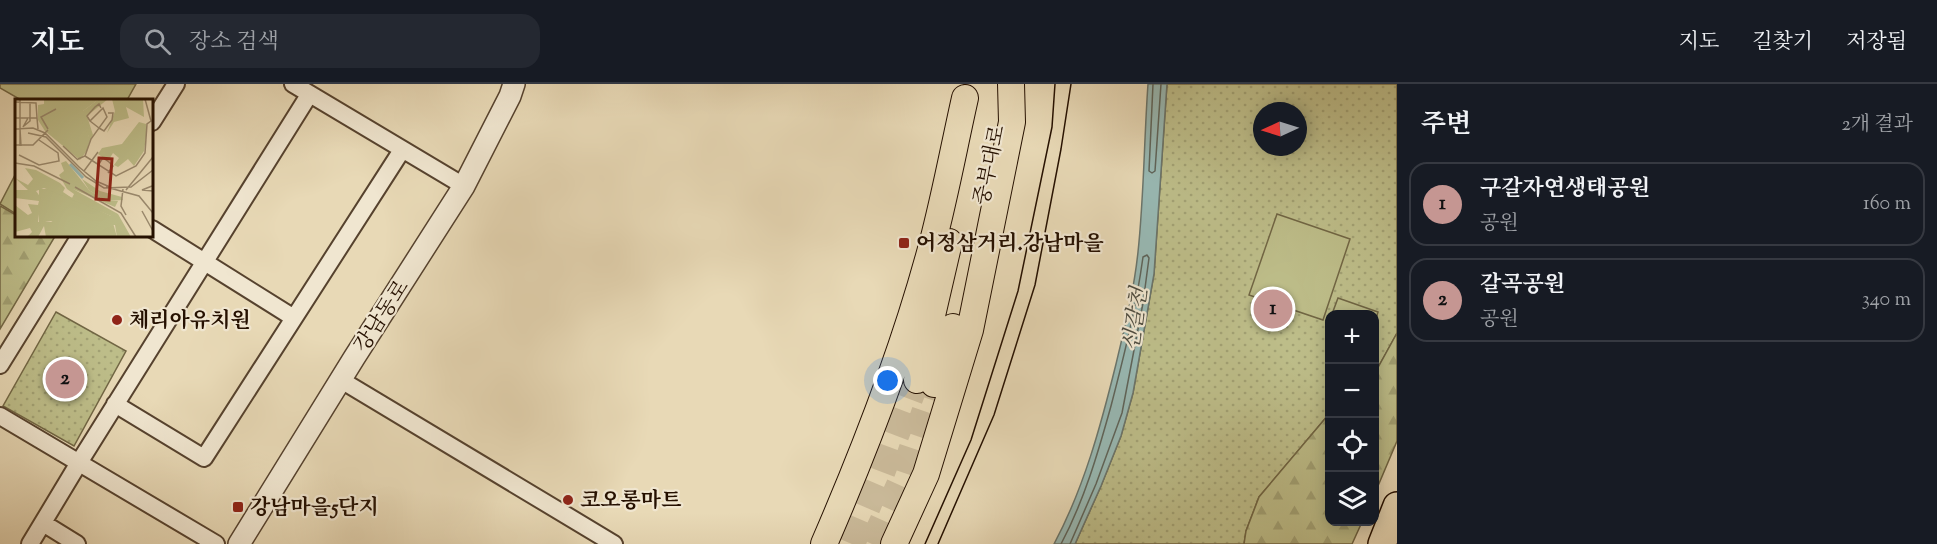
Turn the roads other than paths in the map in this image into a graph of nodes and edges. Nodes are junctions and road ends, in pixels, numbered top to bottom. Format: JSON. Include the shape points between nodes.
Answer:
{"nodes":[{"id":1,"x":176,"y":84,"type":"edge"},
{"id":2,"x":292,"y":84,"type":"edge"},
{"id":3,"x":514,"y":84,"type":"edge"},
{"id":4,"x":1004,"y":84,"type":"edge"},
{"id":5,"x":1011,"y":84,"type":"edge"},
{"id":6,"x":965,"y":91,"type":"edge"},
{"id":7,"x":309,"y":95,"type":"junction"},
{"id":8,"x":153,"y":120,"type":"edge"},
{"id":9,"x":402,"y":150,"type":"junction"},
{"id":10,"x":464,"y":186,"type":"junction"},
{"id":11,"x":153,"y":230,"type":"edge"},
{"id":12,"x":79,"y":237,"type":"edge"},
{"id":13,"x":204,"y":261,"type":"junction"},
{"id":14,"x":294,"y":318,"type":"junction"},
{"id":15,"x":0,"y":365,"type":"edge"},
{"id":16,"x":341,"y":380,"type":"junction"},
{"id":17,"x":115,"y":404,"type":"junction"},
{"id":18,"x":0,"y":416,"type":"edge"},
{"id":19,"x":80,"y":462,"type":"junction"},
{"id":20,"x":1397,"y":506,"type":"edge"},
{"id":21,"x":43,"y":523,"type":"junction"},
{"id":22,"x":30,"y":544,"type":"edge"},
{"id":23,"x":77,"y":544,"type":"edge"},
{"id":24,"x":216,"y":544,"type":"edge"},
{"id":25,"x":239,"y":544,"type":"edge"},
{"id":26,"x":614,"y":544,"type":"edge"},
{"id":27,"x":824,"y":544,"type":"edge"},
{"id":28,"x":894,"y":544,"type":"edge"},
{"id":29,"x":1382,"y":544,"type":"edge"}],
"edges":[{"from":1,"to":8,"type":"street"},
{"from":2,"to":7,"type":"street"},
{"from":3,"to":10,"type":"street","name":"강남동로"},
{"from":4,"to":6,"type":"main road","name":"중부대로","via":[[959,307],[926,382],[948,249]]},
{"from":5,"to":28,"type":"main road","via":[[1012,122],[970,330],[926,474]]},
{"from":6,"to":27,"type":"main road","via":[[932,245],[898,356],[856,471]]},
{"from":7,"to":9,"type":"street"},
{"from":7,"to":13,"type":"street"},
{"from":9,"to":10,"type":"street"},
{"from":9,"to":14,"type":"street"},
{"from":10,"to":16,"type":"street","name":"강남동로"},
{"from":11,"to":13,"type":"street"},
{"from":12,"to":15,"type":"street"},
{"from":13,"to":14,"type":"street"},
{"from":13,"to":17,"type":"street"},
{"from":14,"to":17,"type":"street","via":[[204,458]]},
{"from":16,"to":25,"type":"street","name":"강남동로"},
{"from":16,"to":26,"type":"street"},
{"from":17,"to":19,"type":"street"},
{"from":18,"to":19,"type":"street"},
{"from":19,"to":21,"type":"street"},
{"from":19,"to":24,"type":"street"},
{"from":20,"to":29,"type":"highway"},
{"from":21,"to":22,"type":"street"},
{"from":21,"to":23,"type":"street"}]}
